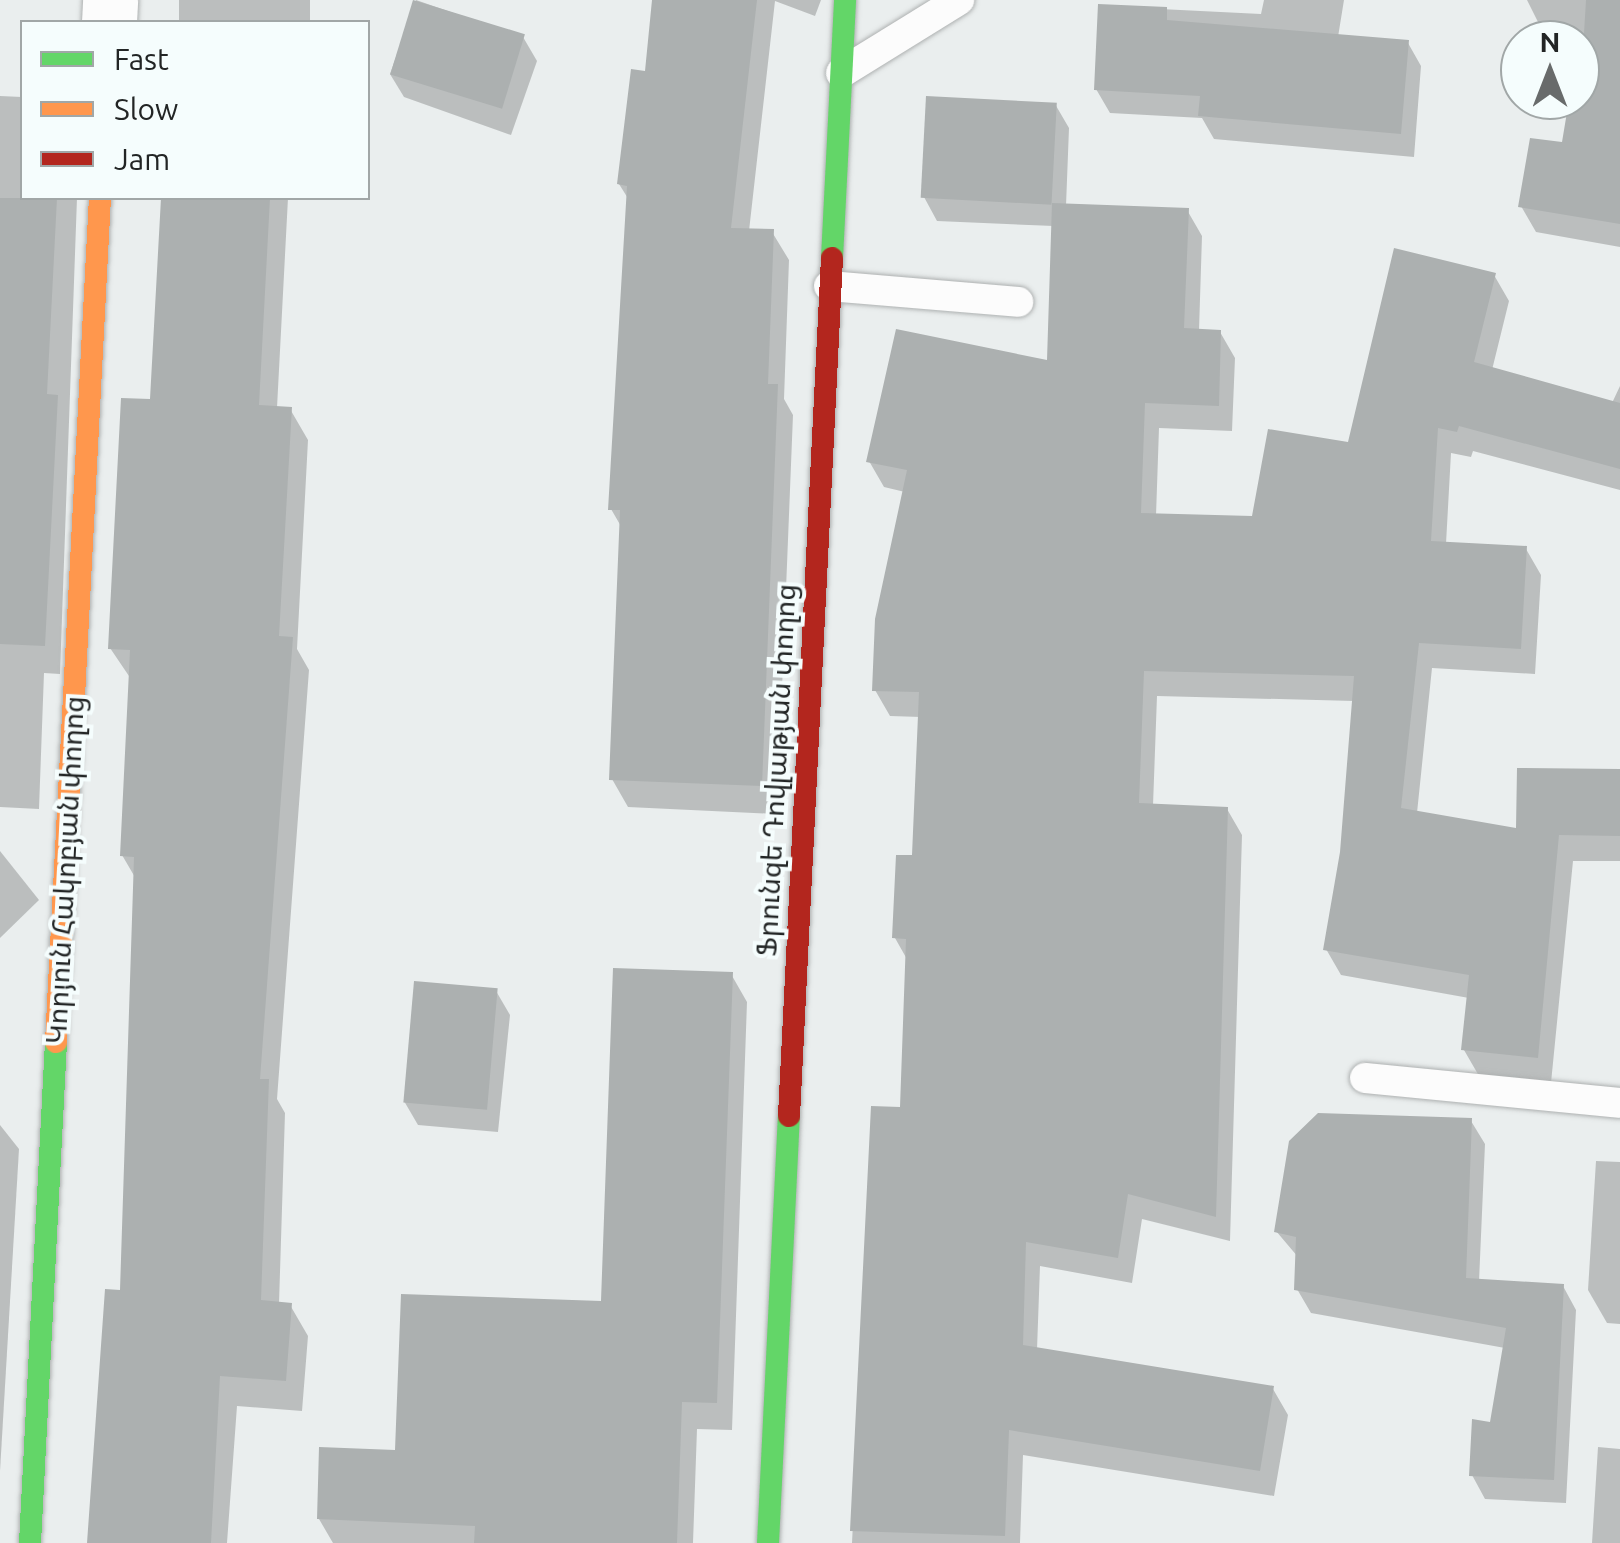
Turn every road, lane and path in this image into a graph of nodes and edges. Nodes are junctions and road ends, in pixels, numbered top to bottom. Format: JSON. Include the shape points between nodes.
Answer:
{"nodes":[{"id":1,"x":845,"y":0,"type":"edge"},
{"id":2,"x":958,"y":0,"type":"edge"},
{"id":3,"x":841,"y":73,"type":"junction"},
{"id":4,"x":100,"y":200,"type":"edge"},
{"id":5,"x":830,"y":286,"type":"junction"},
{"id":6,"x":1018,"y":302,"type":"dead end"},
{"id":7,"x":1365,"y":1078,"type":"dead end"},
{"id":8,"x":1620,"y":1103,"type":"edge"},
{"id":9,"x":30,"y":1543,"type":"edge"},
{"id":10,"x":768,"y":1543,"type":"edge"}],
"edges":[{"from":1,"to":3,"type":"street","name":"Ֆրունզե Դովլաթյան փողոց"},
{"from":2,"to":3,"type":"lane"},
{"from":3,"to":5,"type":"street","name":"Ֆրունզե Դովլաթյան փողոց"},
{"from":4,"to":9,"type":"street","name":"Կորյուն Հակոբյան փողոց"},
{"from":5,"to":6,"type":"lane"},
{"from":5,"to":10,"type":"street","name":"Ֆրունզե Դովլաթյան փողոց"},
{"from":7,"to":8,"type":"lane"}]}
